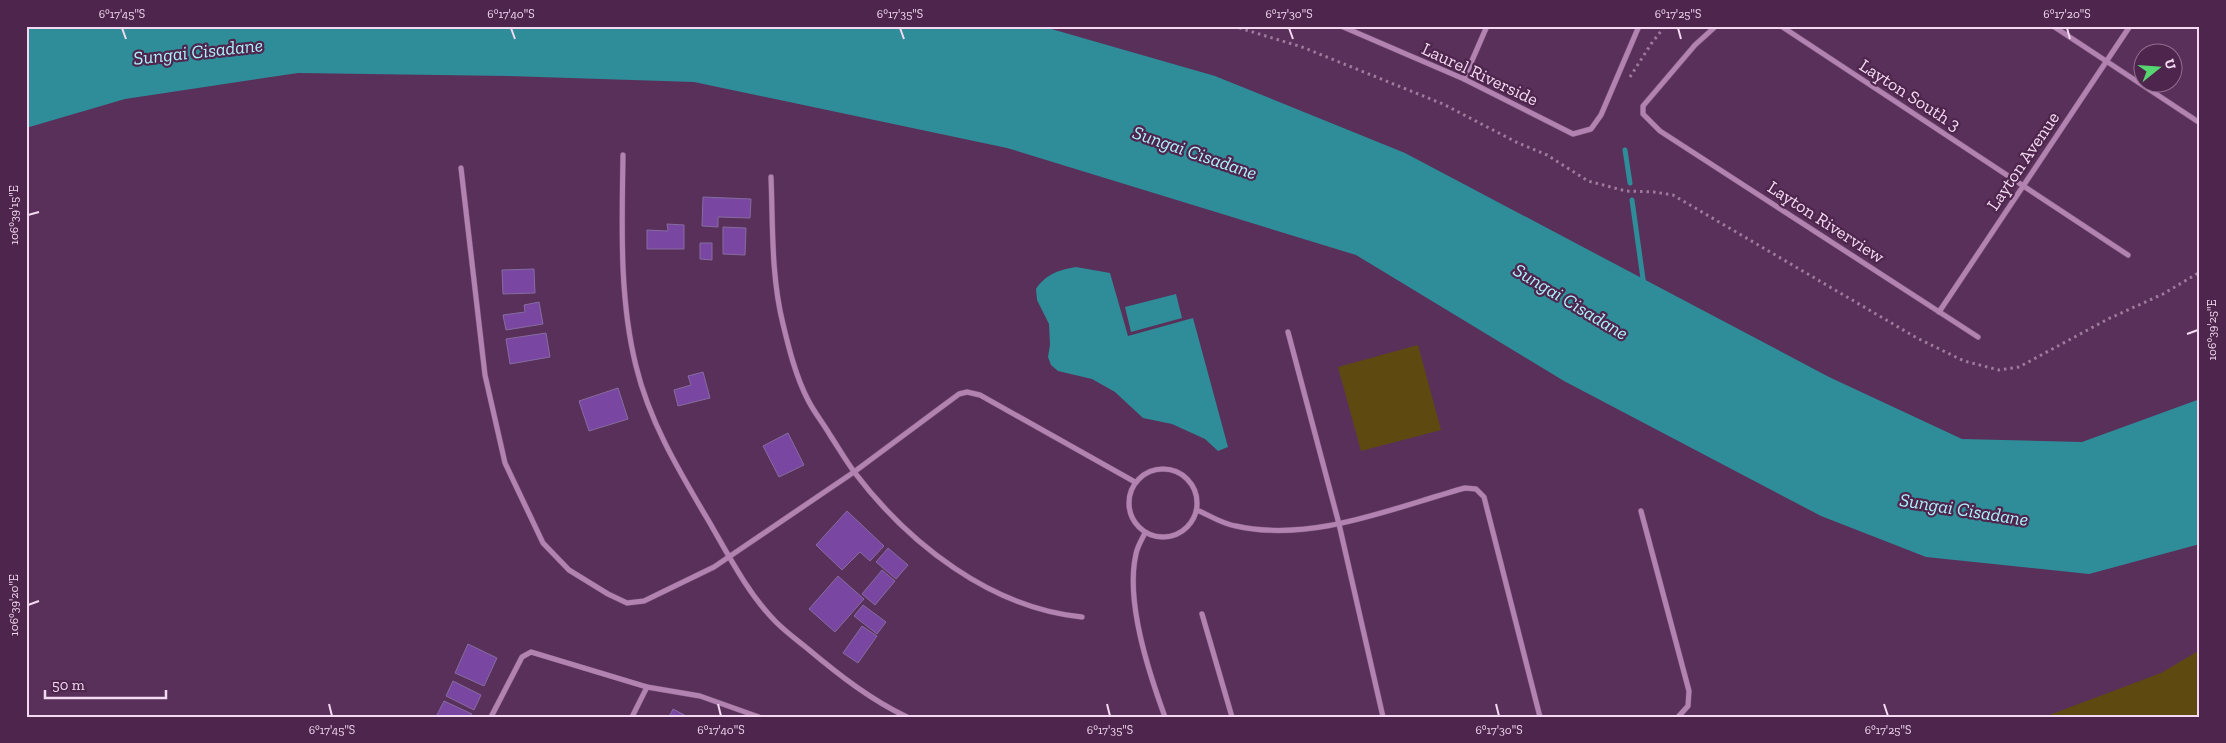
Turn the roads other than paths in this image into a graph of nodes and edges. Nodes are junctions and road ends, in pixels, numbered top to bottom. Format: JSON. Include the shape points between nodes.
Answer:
{"nodes":[{"id":1,"x":1341,"y":26,"type":"edge"},
{"id":2,"x":1487,"y":26,"type":"edge"},
{"id":3,"x":1639,"y":26,"type":"edge"},
{"id":4,"x":1716,"y":26,"type":"edge"},
{"id":5,"x":1781,"y":26,"type":"edge"},
{"id":6,"x":2053,"y":26,"type":"edge"},
{"id":7,"x":2130,"y":26,"type":"edge"},
{"id":8,"x":2106,"y":62,"type":"junction"},
{"id":9,"x":1464,"y":79,"type":"junction"},
{"id":10,"x":2200,"y":123,"type":"edge"},
{"id":11,"x":623,"y":155,"type":"dead end"},
{"id":12,"x":461,"y":168,"type":"dead end"},
{"id":13,"x":771,"y":177,"type":"dead end"},
{"id":14,"x":2023,"y":186,"type":"junction"},
{"id":15,"x":2128,"y":255,"type":"dead end"},
{"id":16,"x":1939,"y":312,"type":"junction"},
{"id":17,"x":1288,"y":332,"type":"dead end"},
{"id":18,"x":1978,"y":337,"type":"dead end"},
{"id":19,"x":854,"y":472,"type":"junction"},
{"id":20,"x":1135,"y":482,"type":"junction"},
{"id":21,"x":1197,"y":510,"type":"junction"},
{"id":22,"x":1641,"y":511,"type":"dead end"},
{"id":23,"x":1340,"y":524,"type":"junction"},
{"id":24,"x":1145,"y":533,"type":"junction"},
{"id":25,"x":728,"y":556,"type":"junction"},
{"id":26,"x":1202,"y":614,"type":"dead end"},
{"id":27,"x":1082,"y":617,"type":"dead end"},
{"id":28,"x":646,"y":688,"type":"junction"},
{"id":29,"x":491,"y":717,"type":"edge"},
{"id":30,"x":632,"y":717,"type":"edge"},
{"id":31,"x":759,"y":717,"type":"edge"},
{"id":32,"x":907,"y":717,"type":"edge"},
{"id":33,"x":1165,"y":717,"type":"edge"},
{"id":34,"x":1232,"y":717,"type":"edge"},
{"id":35,"x":1383,"y":717,"type":"edge"},
{"id":36,"x":1540,"y":717,"type":"edge"},
{"id":37,"x":1678,"y":717,"type":"edge"}],
"edges":[{"from":1,"to":9,"type":"street","name":"Laurel Riverside"},
{"from":2,"to":9,"type":"street"},
{"from":3,"to":9,"type":"street","name":"Laurel Riverside","via":[[1601,115],[1591,130],[1573,134]]},
{"from":4,"to":16,"type":"street","name":"Layton Riverview","via":[[1694,45],[1643,106],[1643,114],[1660,131]]},
{"from":5,"to":14,"type":"street","name":"Layton South 3"},
{"from":6,"to":8,"type":"street"},
{"from":7,"to":8,"type":"street","name":"Layton Avenue"},
{"from":8,"to":10,"type":"street"},
{"from":8,"to":14,"type":"street","name":"Layton Avenue"},
{"from":11,"to":25,"type":"street","via":[[625,286],[636,366],[660,435]]},
{"from":12,"to":25,"type":"street","via":[[480,336],[496,425],[505,463],[543,543],[569,570],[627,603],[644,601],[670,589],[714,567]]},
{"from":13,"to":19,"type":"street","via":[[777,296],[792,355],[807,399]]},
{"from":14,"to":15,"type":"street","name":"Layton South 3"},
{"from":14,"to":16,"type":"street","name":"Layton Avenue"},
{"from":16,"to":18,"type":"street","name":"Layton Riverview"},
{"from":17,"to":23,"type":"street"},
{"from":19,"to":20,"type":"street","via":[[959,394],[967,392],[980,395]]},
{"from":19,"to":25,"type":"street"},
{"from":19,"to":27,"type":"street","via":[[888,512],[922,544],[972,579],[1038,608]]},
{"from":20,"to":21,"type":"street","via":[[1154,469],[1177,471],[1194,488]]},
{"from":20,"to":24,"type":"street","via":[[1128,505],[1137,526]]},
{"from":21,"to":23,"type":"street","via":[[1234,526],[1256,529]]},
{"from":21,"to":24,"type":"street","via":[[1186,529],[1177,535],[1161,537]]},
{"from":22,"to":37,"type":"street","via":[[1689,691],[1688,706]]},
{"from":23,"to":35,"type":"street"},
{"from":23,"to":36,"type":"street","via":[[1465,488],[1476,489],[1484,497]]},
{"from":24,"to":33,"type":"street","via":[[1136,552],[1133,573],[1137,616],[1147,668]]},
{"from":25,"to":32,"type":"street","via":[[776,622],[842,677]]},
{"from":26,"to":34,"type":"street"},
{"from":28,"to":29,"type":"street","via":[[531,652],[522,657]]},
{"from":28,"to":30,"type":"street"},
{"from":28,"to":31,"type":"street","via":[[700,696]]}]}
